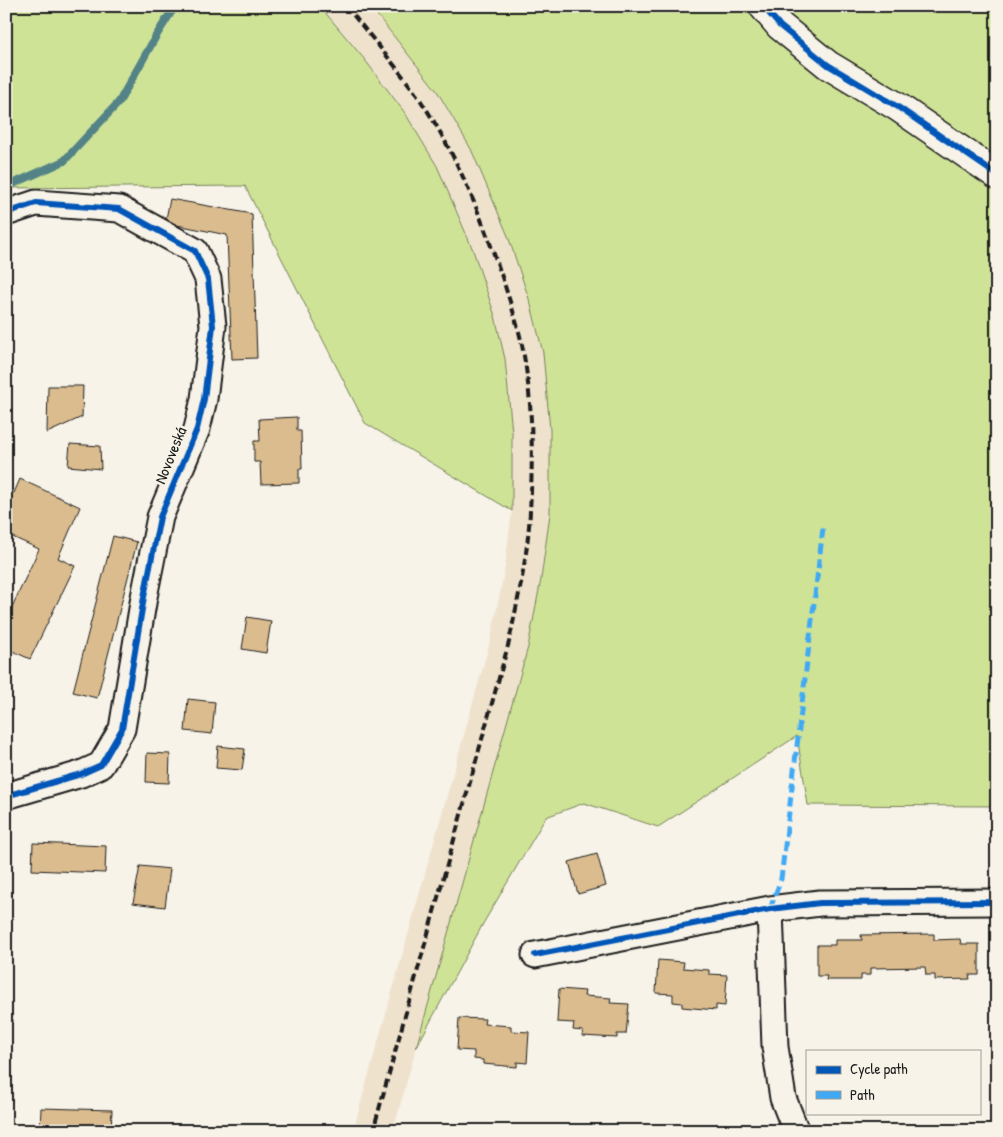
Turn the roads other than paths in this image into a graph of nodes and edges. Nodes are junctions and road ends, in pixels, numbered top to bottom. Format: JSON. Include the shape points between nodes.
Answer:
{"nodes":[{"id":1,"x":763,"y":6,"type":"edge"},
{"id":2,"x":997,"y":175,"type":"edge"},
{"id":3,"x":6,"y":213,"type":"edge"},
{"id":4,"x":6,"y":796,"type":"edge"},
{"id":5,"x":997,"y":902,"type":"edge"},
{"id":6,"x":770,"y":909,"type":"junction"},
{"id":7,"x":535,"y":955,"type":"dead end"},
{"id":8,"x":796,"y":1131,"type":"edge"}],
"edges":[{"from":1,"to":2,"type":"street","via":[[780,26],[828,65],[898,107]]},
{"from":3,"to":4,"type":"street","name":"Novoveská","via":[[36,203],[119,209],[195,252],[208,279],[213,326],[197,428],[160,517],[122,729],[101,765]]},
{"from":5,"to":6,"type":"street","via":[[820,903]]},
{"from":6,"to":7,"type":"street"},
{"from":6,"to":8,"type":"street","via":[[774,1047],[783,1098]]}]}
